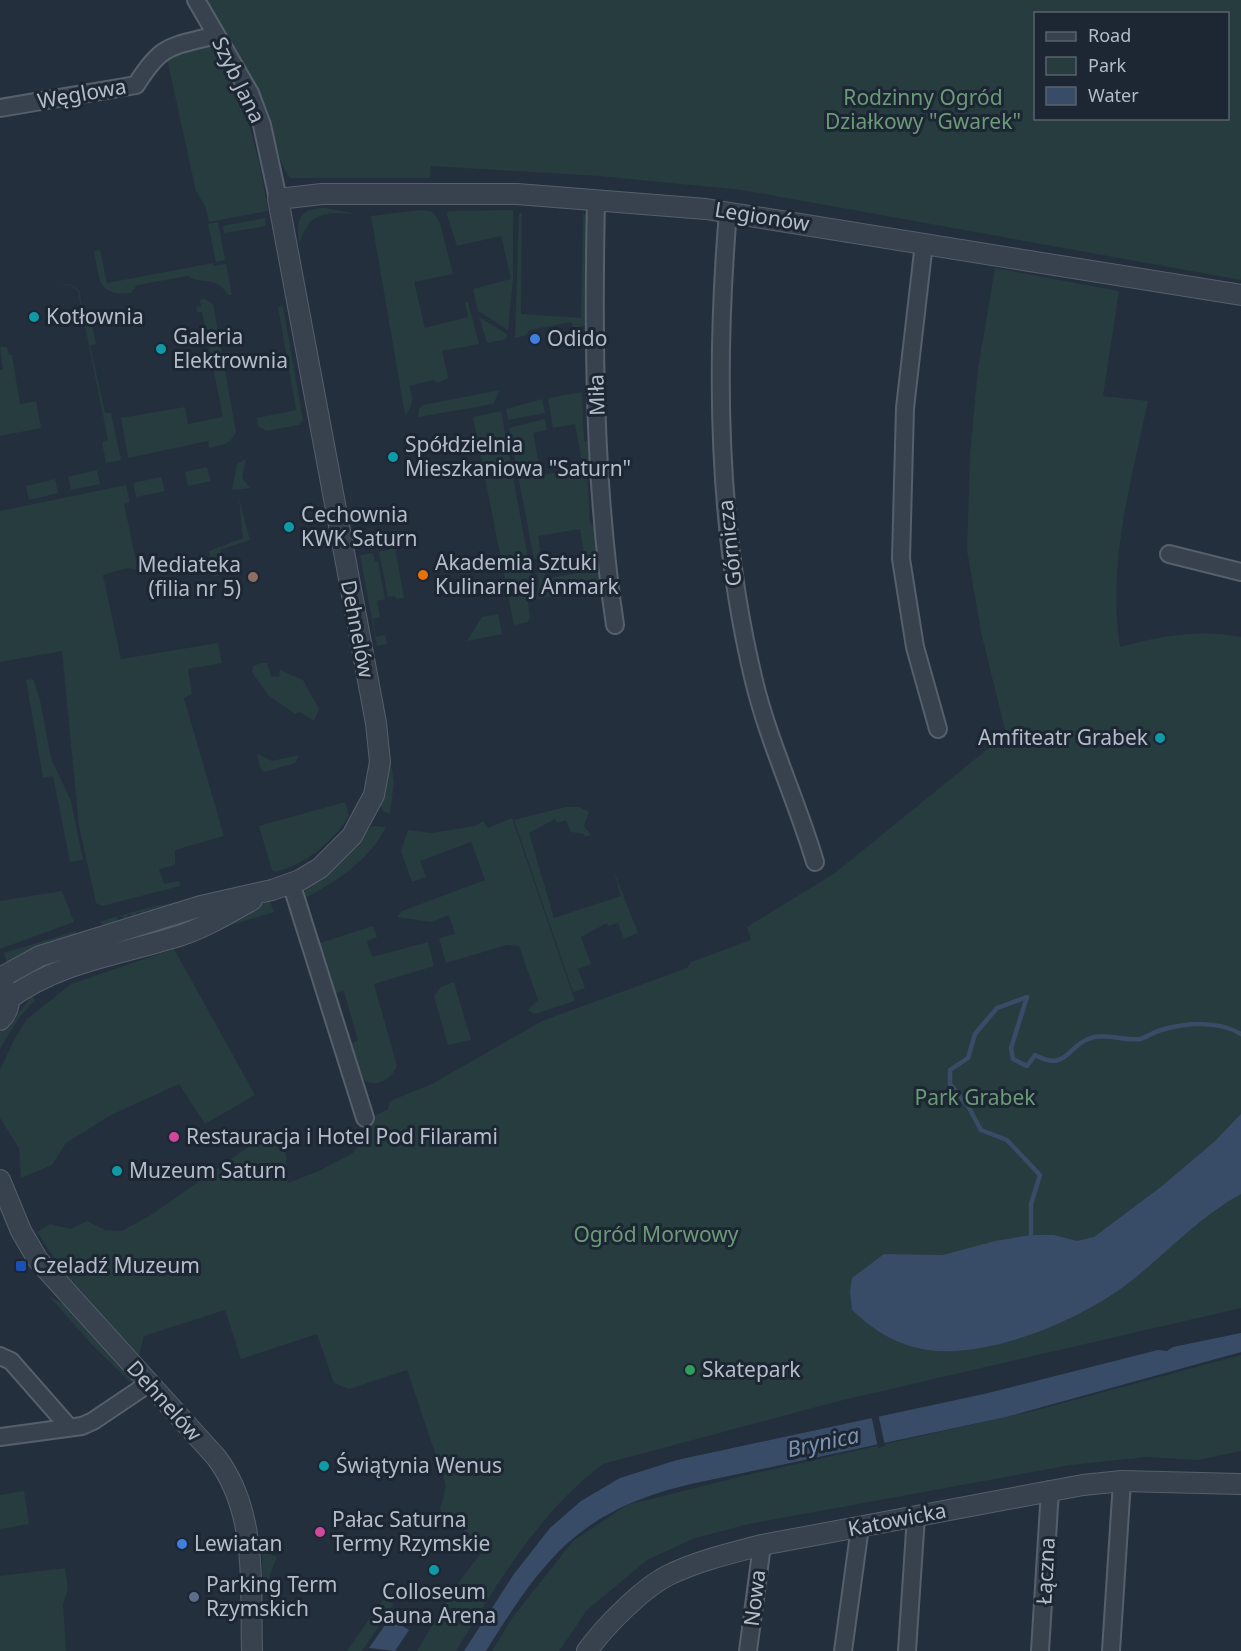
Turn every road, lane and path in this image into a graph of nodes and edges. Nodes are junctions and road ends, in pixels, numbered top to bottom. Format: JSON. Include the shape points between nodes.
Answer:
{"nodes":[{"id":1,"x":196,"y":0,"type":"edge"},
{"id":2,"x":216,"y":35,"type":"junction"},
{"id":3,"x":0,"y":108,"type":"edge"},
{"id":4,"x":278,"y":199,"type":"junction"},
{"id":5,"x":596,"y":200,"type":"junction"},
{"id":6,"x":728,"y":212,"type":"junction"},
{"id":7,"x":924,"y":243,"type":"junction"},
{"id":8,"x":1241,"y":295,"type":"edge"},
{"id":9,"x":1169,"y":554,"type":"dead end"},
{"id":10,"x":1241,"y":572,"type":"edge"},
{"id":11,"x":615,"y":625,"type":"dead end"},
{"id":12,"x":938,"y":729,"type":"dead end"},
{"id":13,"x":815,"y":862,"type":"dead end"},
{"id":14,"x":291,"y":883,"type":"junction"},
{"id":15,"x":3,"y":986,"type":"edge"},
{"id":16,"x":0,"y":1020,"type":"edge"},
{"id":17,"x":365,"y":1118,"type":"dead end"},
{"id":18,"x":0,"y":1180,"type":"edge"},
{"id":19,"x":0,"y":1356,"type":"edge"},
{"id":20,"x":148,"y":1384,"type":"junction"},
{"id":21,"x":69,"y":1427,"type":"junction"},
{"id":22,"x":0,"y":1437,"type":"edge"},
{"id":23,"x":1122,"y":1480,"type":"junction"},
{"id":24,"x":1241,"y":1484,"type":"edge"},
{"id":25,"x":1050,"y":1490,"type":"junction"},
{"id":26,"x":916,"y":1516,"type":"junction"},
{"id":27,"x":860,"y":1527,"type":"junction"},
{"id":28,"x":762,"y":1545,"type":"junction"},
{"id":29,"x":592,"y":1649,"type":"edge"},
{"id":30,"x":252,"y":1651,"type":"edge"},
{"id":31,"x":748,"y":1651,"type":"edge"},
{"id":32,"x":843,"y":1651,"type":"edge"},
{"id":33,"x":907,"y":1651,"type":"edge"},
{"id":34,"x":1040,"y":1651,"type":"edge"},
{"id":35,"x":1111,"y":1651,"type":"edge"}],
"edges":[{"from":1,"to":2,"type":"street","name":"Szyb Jana"},
{"from":2,"to":3,"type":"street","name":"Węglowa","via":[[166,49],[153,59],[136,85]]},
{"from":2,"to":4,"type":"street","name":"Szyb Jana","via":[[250,93],[262,125]]},
{"from":4,"to":5,"type":"street","name":"Legionów","via":[[322,194],[517,194]]},
{"from":4,"to":14,"type":"street","name":"Dehnelów","via":[[380,754],[376,787],[357,829],[328,862]]},
{"from":5,"to":6,"type":"street","name":"Legionów"},
{"from":5,"to":11,"type":"street","name":"Miła","via":[[600,490]]},
{"from":6,"to":7,"type":"street","name":"Legionów"},
{"from":6,"to":13,"type":"street","name":"Górnicza","via":[[721,409],[728,549],[754,683]]},
{"from":7,"to":8,"type":"street","name":"Legionów"},
{"from":7,"to":12,"type":"street","via":[[905,408],[901,559],[915,646]]},
{"from":9,"to":10,"type":"street"},
{"from":14,"to":15,"type":"street","name":"Dehnelów","via":[[264,892],[184,935],[66,969],[31,984]]},
{"from":14,"to":17,"type":"street"},
{"from":15,"to":16,"type":"street","via":[[7,1012]]},
{"from":18,"to":20,"type":"street","name":"Dehnelów","via":[[38,1260]]},
{"from":19,"to":21,"type":"street","via":[[11,1361]]},
{"from":20,"to":21,"type":"street","via":[[93,1421]]},
{"from":20,"to":30,"type":"street","name":"Dehnelów","via":[[216,1457],[232,1480],[241,1504],[249,1552]]},
{"from":21,"to":22,"type":"street"},
{"from":23,"to":24,"type":"street","name":"Katowicka"},
{"from":23,"to":25,"type":"street","name":"Katowicka"},
{"from":23,"to":35,"type":"street"},
{"from":25,"to":26,"type":"street","name":"Katowicka"},
{"from":25,"to":34,"type":"street","name":"Łączna"},
{"from":26,"to":27,"type":"street","name":"Katowicka"},
{"from":26,"to":33,"type":"street"},
{"from":27,"to":28,"type":"street","name":"Katowicka"},
{"from":27,"to":32,"type":"street"},
{"from":28,"to":29,"type":"street","name":"Katowicka","via":[[671,1573],[622,1610]]},
{"from":28,"to":31,"type":"street","name":"Nowa"}]}
